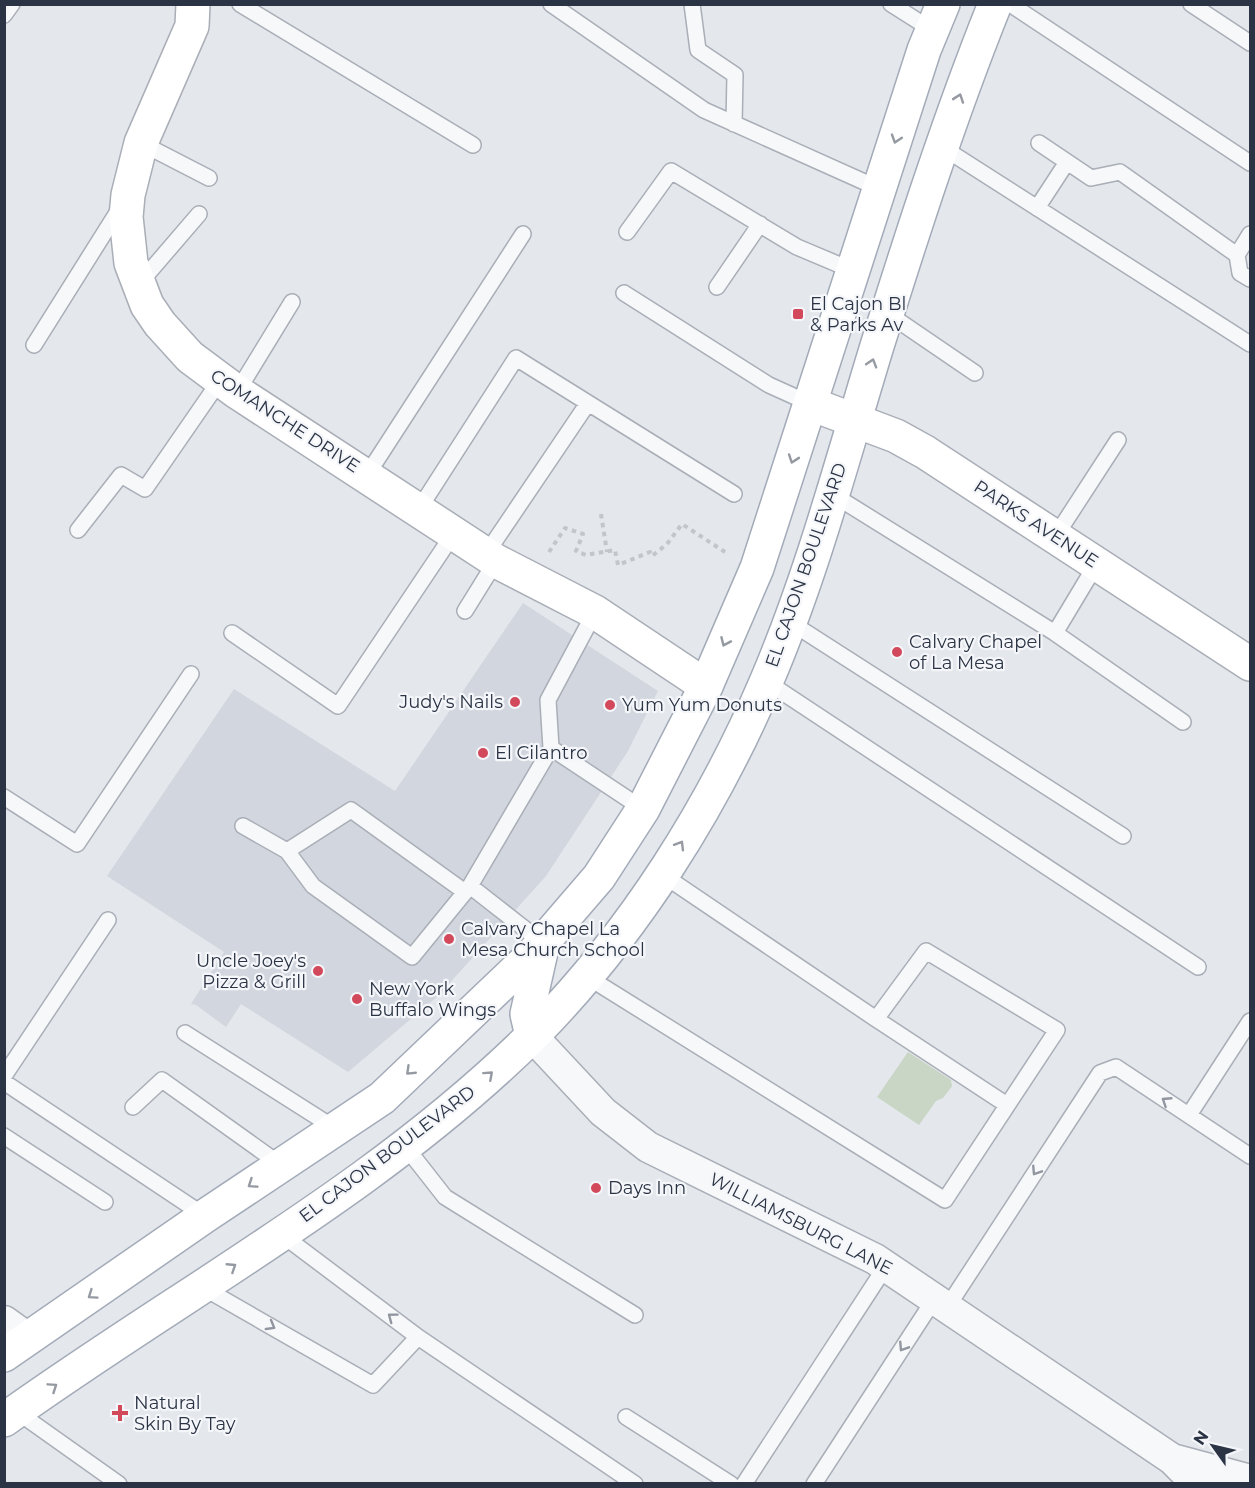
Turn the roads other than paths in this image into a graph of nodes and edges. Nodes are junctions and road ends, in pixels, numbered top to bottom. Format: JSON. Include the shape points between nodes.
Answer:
{"nodes":[{"id":1,"x":12,"y":4,"type":"edge"},
{"id":2,"x":193,"y":4,"type":"edge"},
{"id":3,"x":240,"y":4,"type":"edge"},
{"id":4,"x":551,"y":4,"type":"edge"},
{"id":5,"x":692,"y":4,"type":"edge"},
{"id":6,"x":891,"y":4,"type":"edge"},
{"id":7,"x":995,"y":4,"type":"edge"},
{"id":8,"x":1010,"y":4,"type":"edge"},
{"id":9,"x":1191,"y":4,"type":"edge"},
{"id":10,"x":4,"y":15,"type":"edge"},
{"id":11,"x":938,"y":17,"type":"edge"},
{"id":12,"x":1251,"y":43,"type":"edge"},
{"id":13,"x":734,"y":123,"type":"junction"},
{"id":14,"x":1039,"y":142,"type":"dead end"},
{"id":15,"x":141,"y":143,"type":"junction"},
{"id":16,"x":473,"y":145,"type":"dead end"},
{"id":17,"x":942,"y":147,"type":"junction"},
{"id":18,"x":1067,"y":162,"type":"junction"},
{"id":19,"x":1251,"y":163,"type":"edge"},
{"id":20,"x":209,"y":178,"type":"dead end"},
{"id":21,"x":880,"y":189,"type":"junction"},
{"id":22,"x":128,"y":195,"type":"junction"},
{"id":23,"x":1037,"y":208,"type":"junction"},
{"id":24,"x":199,"y":214,"type":"dead end"},
{"id":25,"x":760,"y":224,"type":"junction"},
{"id":26,"x":627,"y":232,"type":"dead end"},
{"id":27,"x":523,"y":234,"type":"dead end"},
{"id":28,"x":1251,"y":234,"type":"edge"},
{"id":29,"x":1237,"y":255,"type":"junction"},
{"id":30,"x":854,"y":271,"type":"junction"},
{"id":31,"x":1251,"y":279,"type":"edge"},
{"id":32,"x":138,"y":285,"type":"junction"},
{"id":33,"x":717,"y":286,"type":"dead end"},
{"id":34,"x":624,"y":293,"type":"dead end"},
{"id":35,"x":292,"y":302,"type":"dead end"},
{"id":36,"x":887,"y":313,"type":"junction"},
{"id":37,"x":1251,"y":344,"type":"edge"},
{"id":38,"x":34,"y":345,"type":"dead end"},
{"id":39,"x":975,"y":373,"type":"dead end"},
{"id":40,"x":229,"y":386,"type":"junction"},
{"id":41,"x":588,"y":403,"type":"junction"},
{"id":42,"x":811,"y":404,"type":"junction"},
{"id":43,"x":855,"y":419,"type":"junction"},
{"id":44,"x":1118,"y":440,"type":"dead end"},
{"id":45,"x":367,"y":475,"type":"junction"},
{"id":46,"x":734,"y":494,"type":"dead end"},
{"id":47,"x":832,"y":494,"type":"junction"},
{"id":48,"x":419,"y":509,"type":"junction"},
{"id":49,"x":78,"y":530,"type":"dead end"},
{"id":50,"x":454,"y":533,"type":"junction"},
{"id":51,"x":1055,"y":537,"type":"junction"},
{"id":52,"x":491,"y":557,"type":"junction"},
{"id":53,"x":1097,"y":563,"type":"junction"},
{"id":54,"x":465,"y":611,"type":"dead end"},
{"id":55,"x":596,"y":612,"type":"junction"},
{"id":56,"x":790,"y":622,"type":"junction"},
{"id":57,"x":232,"y":633,"type":"dead end"},
{"id":58,"x":1055,"y":633,"type":"junction"},
{"id":59,"x":1251,"y":664,"type":"edge"},
{"id":60,"x":191,"y":674,"type":"dead end"},
{"id":61,"x":767,"y":682,"type":"junction"},
{"id":62,"x":706,"y":686,"type":"junction"},
{"id":63,"x":1183,"y":722,"type":"dead end"},
{"id":64,"x":551,"y":748,"type":"junction"},
{"id":65,"x":4,"y":797,"type":"edge"},
{"id":66,"x":643,"y":809,"type":"junction"},
{"id":67,"x":243,"y":826,"type":"dead end"},
{"id":68,"x":1123,"y":836,"type":"dead end"},
{"id":69,"x":287,"y":851,"type":"junction"},
{"id":70,"x":663,"y":875,"type":"junction"},
{"id":71,"x":467,"y":889,"type":"junction"},
{"id":72,"x":108,"y":920,"type":"dead end"},
{"id":73,"x":543,"y":943,"type":"junction"},
{"id":74,"x":1198,"y":967,"type":"dead end"},
{"id":75,"x":586,"y":976,"type":"junction"},
{"id":76,"x":876,"y":1019,"type":"junction"},
{"id":77,"x":1251,"y":1021,"type":"edge"},
{"id":78,"x":186,"y":1033,"type":"dead end"},
{"id":79,"x":531,"y":1036,"type":"junction"},
{"id":80,"x":4,"y":1076,"type":"edge"},
{"id":81,"x":4,"y":1082,"type":"edge"},
{"id":82,"x":1007,"y":1105,"type":"junction"},
{"id":83,"x":133,"y":1107,"type":"dead end"},
{"id":84,"x":1189,"y":1115,"type":"junction"},
{"id":85,"x":336,"y":1129,"type":"junction"},
{"id":86,"x":4,"y":1136,"type":"edge"},
{"id":87,"x":405,"y":1146,"type":"junction"},
{"id":88,"x":1251,"y":1156,"type":"edge"},
{"id":89,"x":281,"y":1165,"type":"junction"},
{"id":90,"x":105,"y":1202,"type":"dead end"},
{"id":91,"x":205,"y":1216,"type":"junction"},
{"id":92,"x":281,"y":1234,"type":"junction"},
{"id":93,"x":886,"y":1266,"type":"junction"},
{"id":94,"x":202,"y":1287,"type":"junction"},
{"id":95,"x":941,"y":1302,"type":"junction"},
{"id":96,"x":635,"y":1315,"type":"dead end"},
{"id":97,"x":418,"y":1337,"type":"junction"},
{"id":98,"x":13,"y":1339,"type":"edge"},
{"id":99,"x":10,"y":1416,"type":"edge"},
{"id":100,"x":626,"y":1417,"type":"dead end"},
{"id":101,"x":1172,"y":1459,"type":"junction"},
{"id":102,"x":1251,"y":1480,"type":"edge"},
{"id":103,"x":119,"y":1484,"type":"edge"},
{"id":104,"x":635,"y":1484,"type":"edge"},
{"id":105,"x":731,"y":1484,"type":"edge"},
{"id":106,"x":744,"y":1484,"type":"edge"},
{"id":107,"x":814,"y":1484,"type":"edge"},
{"id":108,"x":1197,"y":1484,"type":"edge"}],
"edges":[{"from":1,"to":10,"type":"lane"},
{"from":2,"to":15,"type":"main road","name":"COMANCHE DRIVE","via":[[192,26]]},
{"from":3,"to":16,"type":"lane"},
{"from":4,"to":13,"type":"lane","via":[[704,110]]},
{"from":5,"to":13,"type":"lane","via":[[698,50],[735,75]]},
{"from":6,"to":11,"type":"lane"},
{"from":17,"to":7,"type":"main road","name":"EL CAJON BOULEVARD","one_way":true},
{"from":8,"to":19,"type":"lane"},
{"from":9,"to":12,"type":"lane"},
{"from":11,"to":21,"type":"main road","one_way":true},
{"from":13,"to":21,"type":"lane"},
{"from":14,"to":18,"type":"lane"},
{"from":15,"to":20,"type":"lane"},
{"from":15,"to":22,"type":"main road","name":"COMANCHE DRIVE"},
{"from":17,"to":23,"type":"lane"},
{"from":17,"to":36,"type":"main road","name":"EL CAJON BOULEVARD"},
{"from":18,"to":23,"type":"lane"},
{"from":18,"to":29,"type":"lane","via":[[1090,178],[1120,172]]},
{"from":21,"to":30,"type":"main road"},
{"from":22,"to":32,"type":"main road","name":"COMANCHE DRIVE","via":[[127,240]]},
{"from":22,"to":38,"type":"lane"},
{"from":23,"to":37,"type":"lane"},
{"from":24,"to":32,"type":"lane"},
{"from":25,"to":26,"type":"lane","via":[[671,171]]},
{"from":25,"to":30,"type":"lane","via":[[797,247]]},
{"from":25,"to":33,"type":"lane"},
{"from":27,"to":45,"type":"lane"},
{"from":28,"to":29,"type":"lane"},
{"from":29,"to":31,"type":"lane","via":[[1240,273]]},
{"from":30,"to":42,"type":"main road"},
{"from":32,"to":40,"type":"main road","name":"COMANCHE DRIVE","via":[[147,305],[174,342]]},
{"from":34,"to":42,"type":"lane","via":[[769,385]]},
{"from":35,"to":40,"type":"lane"},
{"from":36,"to":39,"type":"lane"},
{"from":43,"to":36,"type":"main road","name":"EL CAJON BOULEVARD","one_way":true},
{"from":40,"to":45,"type":"main road","name":"COMANCHE DRIVE"},
{"from":40,"to":49,"type":"lane","via":[[145,489],[121,474]]},
{"from":41,"to":46,"type":"lane"},
{"from":41,"to":48,"type":"lane","via":[[516,358]]},
{"from":41,"to":52,"type":"lane"},
{"from":42,"to":43,"type":"main road","name":"PARKS AVENUE"},
{"from":42,"to":62,"type":"main road","one_way":true,"via":[[757,568]]},
{"from":43,"to":47,"type":"main road","name":"EL CAJON BOULEVARD"},
{"from":43,"to":51,"type":"main road","name":"PARKS AVENUE","via":[[925,452]]},
{"from":44,"to":51,"type":"lane"},
{"from":45,"to":48,"type":"main road","name":"COMANCHE DRIVE"},
{"from":47,"to":56,"type":"main road","name":"EL CAJON BOULEVARD"},
{"from":47,"to":58,"type":"lane"},
{"from":48,"to":50,"type":"main road","name":"COMANCHE DRIVE"},
{"from":50,"to":52,"type":"main road","name":"COMANCHE DRIVE"},
{"from":50,"to":57,"type":"lane","via":[[338,706]]},
{"from":51,"to":53,"type":"main road","name":"PARKS AVENUE"},
{"from":52,"to":54,"type":"lane"},
{"from":52,"to":55,"type":"main road","name":"COMANCHE DRIVE"},
{"from":53,"to":58,"type":"lane"},
{"from":53,"to":59,"type":"main road","name":"PARKS AVENUE"},
{"from":55,"to":62,"type":"main road","name":"COMANCHE DRIVE"},
{"from":55,"to":64,"type":"lane","via":[[548,699]]},
{"from":56,"to":61,"type":"main road","name":"EL CAJON BOULEVARD"},
{"from":56,"to":68,"type":"lane"},
{"from":58,"to":63,"type":"lane"},
{"from":60,"to":65,"type":"lane","via":[[76,844]]},
{"from":70,"to":61,"type":"main road","name":"EL CAJON BOULEVARD","one_way":true,"via":[[715,786]]},
{"from":61,"to":74,"type":"lane"},
{"from":62,"to":66,"type":"main road"},
{"from":64,"to":66,"type":"lane"},
{"from":64,"to":71,"type":"lane"},
{"from":66,"to":73,"type":"main road","via":[[599,877]]},
{"from":67,"to":69,"type":"lane"},
{"from":69,"to":71,"type":"lane","via":[[351,810]]},
{"from":69,"to":71,"type":"lane","via":[[313,886],[412,957]]},
{"from":70,"to":75,"type":"main road","name":"EL CAJON BOULEVARD"},
{"from":70,"to":76,"type":"lane"},
{"from":71,"to":73,"type":"lane"},
{"from":72,"to":80,"type":"lane"},
{"from":73,"to":79,"type":"main road","via":[[527,1014]]},
{"from":73,"to":85,"type":"main road","one_way":true,"via":[[382,1098]]},
{"from":75,"to":79,"type":"main road","name":"EL CAJON BOULEVARD"},
{"from":75,"to":82,"type":"lane","via":[[945,1200]]},
{"from":76,"to":82,"type":"lane"},
{"from":76,"to":82,"type":"lane","via":[[926,951],[1057,1030]]},
{"from":77,"to":84,"type":"lane"},
{"from":78,"to":85,"type":"lane"},
{"from":87,"to":79,"type":"main road","name":"EL CAJON BOULEVARD","one_way":true},
{"from":79,"to":93,"type":"street","name":"WILLIAMSBURG LANE","via":[[603,1112],[648,1147]]},
{"from":81,"to":91,"type":"lane"},
{"from":83,"to":89,"type":"lane","via":[[162,1080]]},
{"from":84,"to":88,"type":"lane"},
{"from":84,"to":95,"type":"lane","one_way":true,"via":[[1116,1067],[1100,1073]]},
{"from":85,"to":89,"type":"main road"},
{"from":86,"to":90,"type":"lane"},
{"from":87,"to":92,"type":"main road","name":"EL CAJON BOULEVARD"},
{"from":87,"to":96,"type":"lane","via":[[445,1197]]},
{"from":89,"to":91,"type":"main road","one_way":true},
{"from":91,"to":98,"type":"main road","one_way":true},
{"from":94,"to":92,"type":"main road","name":"EL CAJON BOULEVARD","one_way":true},
{"from":97,"to":92,"type":"lane","one_way":true},
{"from":93,"to":95,"type":"street","name":"WILLIAMSBURG LANE"},
{"from":93,"to":106,"type":"lane"},
{"from":94,"to":97,"type":"lane","one_way":true,"via":[[373,1385]]},
{"from":99,"to":94,"type":"main road","name":"EL CAJON BOULEVARD","one_way":true},
{"from":95,"to":101,"type":"street","name":"WILLIAMSBURG LANE"},
{"from":95,"to":107,"type":"lane","one_way":true},
{"from":97,"to":104,"type":"lane"},
{"from":99,"to":103,"type":"lane"},
{"from":100,"to":105,"type":"lane"},
{"from":101,"to":102,"type":"street","name":"WILLIAMSBURG LANE"},
{"from":101,"to":108,"type":"street","name":"WILLIAMSBURG LANE"}]}
